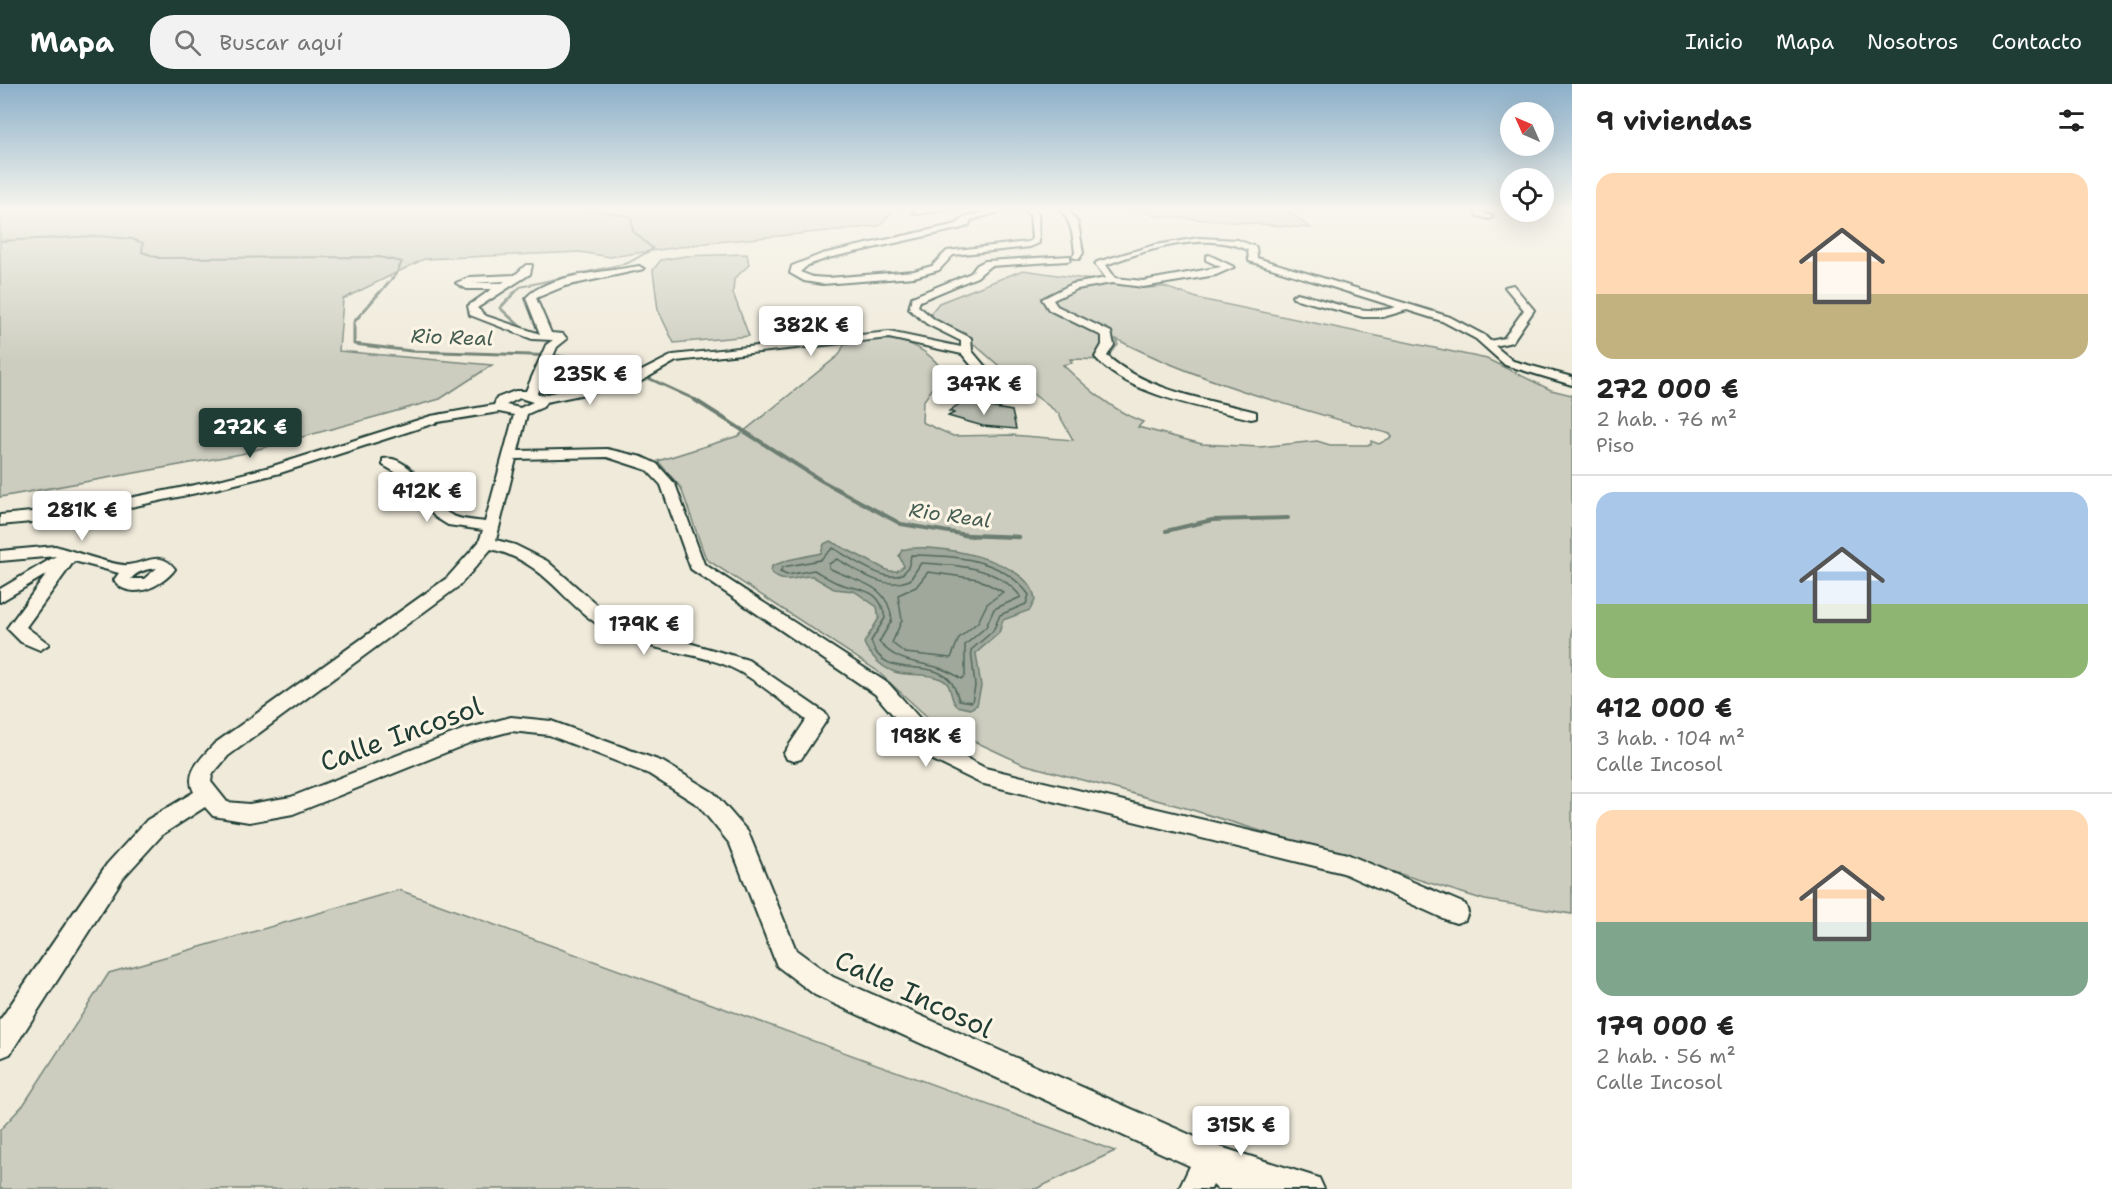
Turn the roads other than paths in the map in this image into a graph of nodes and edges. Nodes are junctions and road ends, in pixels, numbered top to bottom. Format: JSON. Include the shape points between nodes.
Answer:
{"nodes":[{"id":1,"x":812,"y":260,"type":"edge"},
{"id":2,"x":947,"y":260,"type":"edge"},
{"id":3,"x":1091,"y":260,"type":"edge"},
{"id":4,"x":1212,"y":260,"type":"edge"},
{"id":5,"x":1254,"y":260,"type":"edge"},
{"id":6,"x":1083,"y":261,"type":"junction"},
{"id":7,"x":529,"y":267,"type":"dead end"},
{"id":8,"x":639,"y":269,"type":"dead end"},
{"id":9,"x":516,"y":278,"type":"junction"},
{"id":10,"x":1112,"y":280,"type":"junction"},
{"id":11,"x":503,"y":286,"type":"junction"},
{"id":12,"x":1510,"y":287,"type":"dead end"},
{"id":13,"x":1297,"y":296,"type":"dead end"},
{"id":14,"x":1406,"y":307,"type":"junction"},
{"id":15,"x":1487,"y":345,"type":"junction"},
{"id":16,"x":543,"y":349,"type":"junction"},
{"id":17,"x":966,"y":351,"type":"junction"},
{"id":18,"x":1572,"y":381,"type":"edge"},
{"id":19,"x":992,"y":396,"type":"dead end"},
{"id":20,"x":522,"y":402,"type":"junction"},
{"id":21,"x":1251,"y":415,"type":"dead end"},
{"id":22,"x":510,"y":455,"type":"junction"},
{"id":23,"x":388,"y":462,"type":"dead end"},
{"id":24,"x":0,"y":520,"type":"edge"},
{"id":25,"x":489,"y":535,"type":"junction"},
{"id":26,"x":70,"y":555,"type":"junction"},
{"id":27,"x":0,"y":556,"type":"edge"},
{"id":28,"x":129,"y":571,"type":"dead end"},
{"id":29,"x":0,"y":597,"type":"edge"},
{"id":30,"x":40,"y":644,"type":"dead end"},
{"id":31,"x":794,"y":753,"type":"dead end"},
{"id":32,"x":207,"y":795,"type":"junction"},
{"id":33,"x":1456,"y":912,"type":"dead end"},
{"id":34,"x":0,"y":1044,"type":"edge"},
{"id":35,"x":1209,"y":1159,"type":"junction"},
{"id":36,"x":1195,"y":1189,"type":"edge"},
{"id":37,"x":1239,"y":1189,"type":"edge"},
{"id":38,"x":1308,"y":1189,"type":"edge"}],
"edges":[{"from":1,"to":2,"type":"street","via":[[795,268],[795,273],[822,282],[922,273]]},
{"from":3,"to":6,"type":"street"},
{"from":4,"to":10,"type":"street","via":[[1229,267],[1143,284]]},
{"from":5,"to":14,"type":"street"},
{"from":6,"to":10,"type":"street"},
{"from":6,"to":17,"type":"street","via":[[996,261],[916,299],[913,306],[931,322],[967,340]]},
{"from":7,"to":9,"type":"street"},
{"from":8,"to":16,"type":"street","via":[[538,290],[531,298]]},
{"from":9,"to":11,"type":"street"},
{"from":9,"to":11,"type":"street","via":[[461,283]]},
{"from":10,"to":21,"type":"street","via":[[1064,290],[1047,299],[1063,314],[1107,334],[1108,345],[1101,357],[1125,374],[1180,396]]},
{"from":11,"to":16,"type":"street","via":[[474,304],[474,313]]},
{"from":12,"to":15,"type":"street","via":[[1529,310],[1508,340]]},
{"from":13,"to":14,"type":"street","via":[[1363,315]]},
{"from":14,"to":15,"type":"street","via":[[1463,326]]},
{"from":15,"to":18,"type":"street","via":[[1509,363]]},
{"from":16,"to":20,"type":"street"},
{"from":17,"to":19,"type":"street","via":[[987,376]]},
{"from":17,"to":20,"type":"street","via":[[889,335],[673,358],[634,380]]},
{"from":20,"to":22,"type":"street"},
{"from":20,"to":24,"type":"street","via":[[436,419],[214,485],[84,512]]},
{"from":22,"to":25,"type":"street"},
{"from":22,"to":33,"type":"street","via":[[607,453],[652,467],[668,484],[697,566],[882,689],[938,753],[980,775],[1347,864]]},
{"from":23,"to":25,"type":"street","via":[[407,473],[447,518]]},
{"from":25,"to":31,"type":"street","via":[[541,562],[608,623],[652,640],[731,660],[818,718]]},
{"from":25,"to":32,"type":"street","via":[[453,582],[221,750],[202,772],[200,782]]},
{"from":26,"to":27,"type":"street","via":[[55,551]]},
{"from":26,"to":28,"type":"street"},
{"from":26,"to":29,"type":"street"},
{"from":26,"to":30,"type":"street","via":[[16,628]]},
{"from":32,"to":34,"type":"street","via":[[155,826],[115,871]]},
{"from":32,"to":35,"type":"street","name":"Calle Incosol","via":[[221,810],[249,813],[293,805],[469,735],[511,724],[551,728],[656,768],[706,799],[740,839],[786,958],[824,986]]},
{"from":35,"to":36,"type":"street"},
{"from":35,"to":37,"type":"street"},
{"from":35,"to":38,"type":"street","name":"Calle Incosol"}]}
